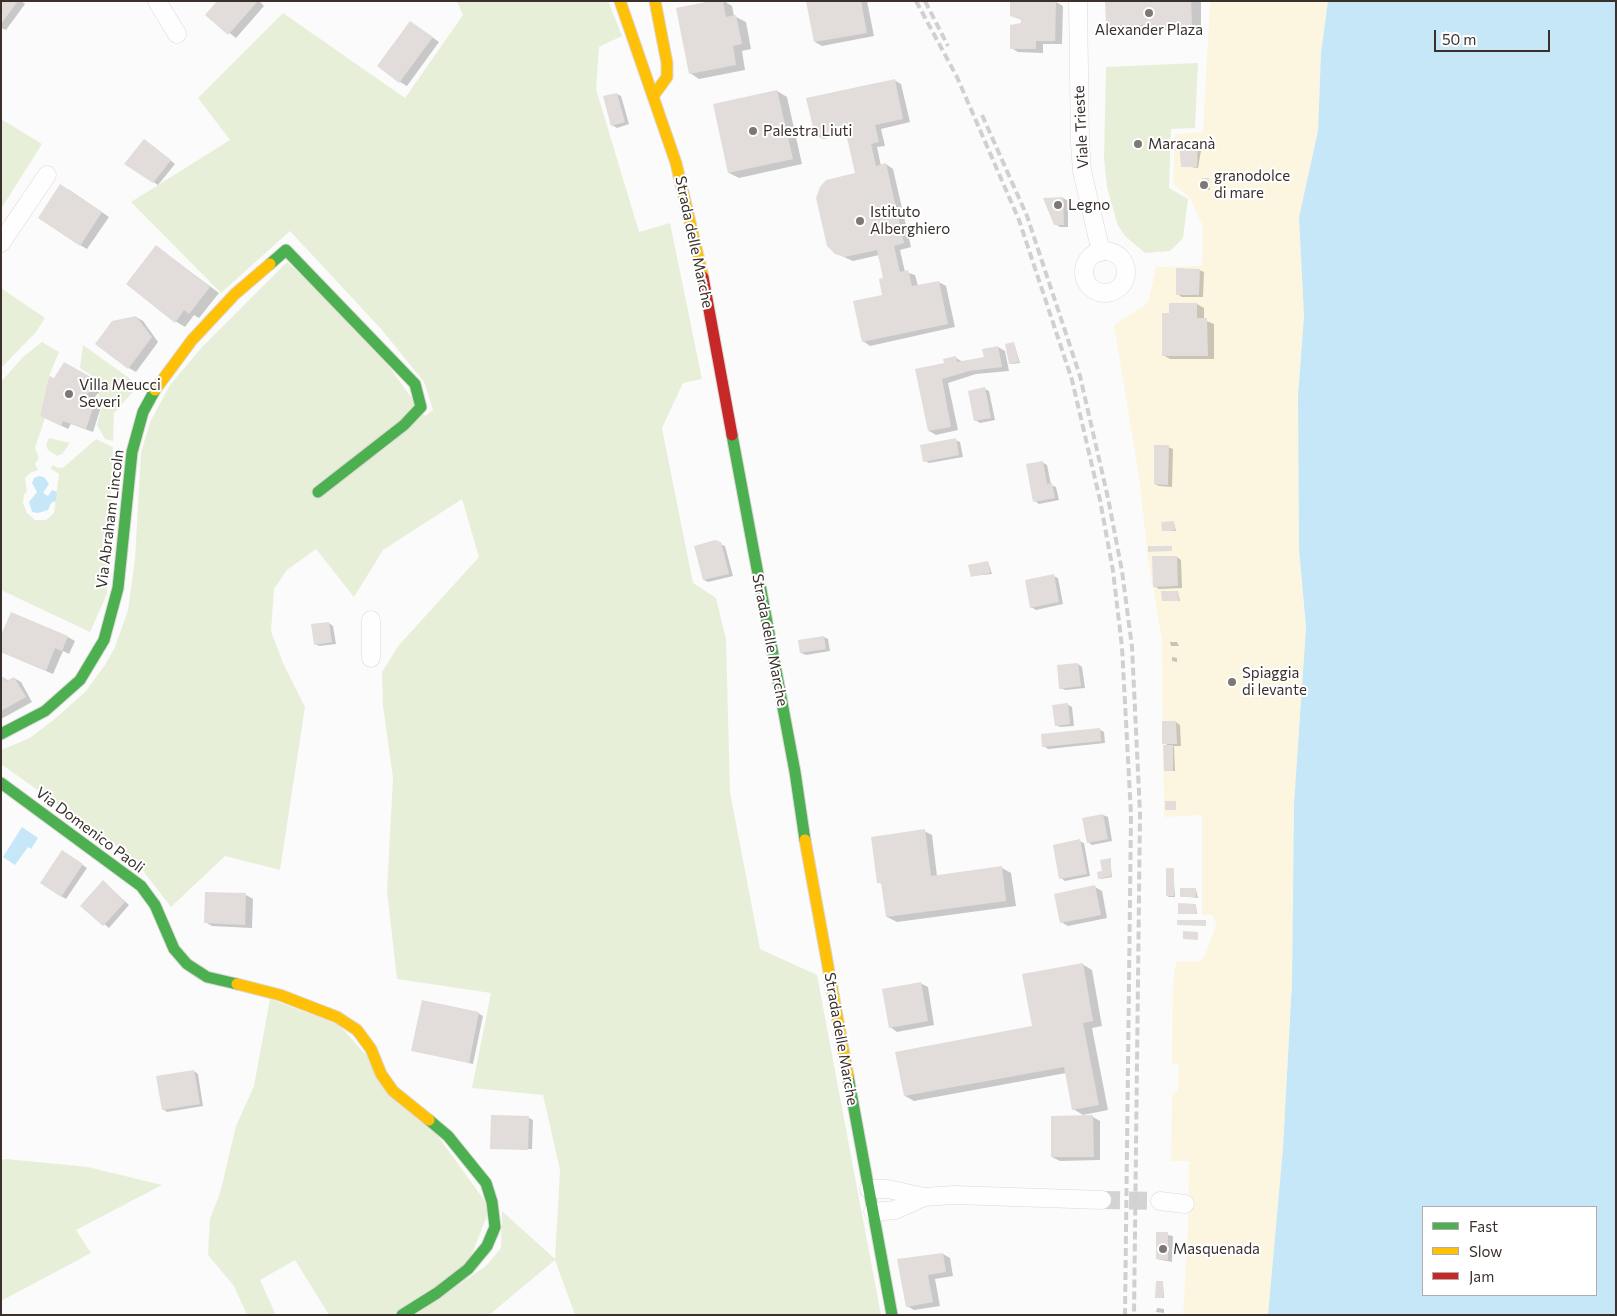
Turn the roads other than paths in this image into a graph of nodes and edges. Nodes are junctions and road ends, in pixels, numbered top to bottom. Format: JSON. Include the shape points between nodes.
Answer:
{"nodes":[{"id":1,"x":157,"y":1,"type":"edge"},
{"id":2,"x":620,"y":1,"type":"edge"},
{"id":3,"x":655,"y":1,"type":"edge"},
{"id":4,"x":1078,"y":1,"type":"edge"},
{"id":5,"x":177,"y":34,"type":"dead end"},
{"id":6,"x":654,"y":95,"type":"junction"},
{"id":7,"x":47,"y":175,"type":"dead end"},
{"id":8,"x":1,"y":243,"type":"edge"},
{"id":9,"x":1101,"y":252,"type":"dead end"},
{"id":10,"x":318,"y":492,"type":"dead end"},
{"id":11,"x":371,"y":620,"type":"dead end"},
{"id":12,"x":371,"y":658,"type":"dead end"},
{"id":13,"x":1,"y":734,"type":"edge"},
{"id":14,"x":1,"y":783,"type":"edge"},
{"id":15,"x":868,"y":1189,"type":"junction"},
{"id":16,"x":924,"y":1197,"type":"junction"},
{"id":17,"x":1102,"y":1200,"type":"tunnel mouth"},
{"id":18,"x":1160,"y":1201,"type":"tunnel mouth"},
{"id":19,"x":1185,"y":1204,"type":"dead end"},
{"id":20,"x":873,"y":1212,"type":"junction"},
{"id":21,"x":402,"y":1315,"type":"edge"},
{"id":22,"x":892,"y":1315,"type":"edge"}],
"edges":[{"from":1,"to":5,"type":"street"},
{"from":2,"to":6,"type":"street","name":"Strada delle Marche"},
{"from":3,"to":6,"type":"street","via":[[667,76]]},
{"from":4,"to":9,"type":"street","name":"Viale Trieste","via":[[1082,171]]},
{"from":6,"to":15,"type":"street","name":"Strada delle Marche","via":[[681,179],[697,246]]},
{"from":7,"to":8,"type":"street"},
{"from":10,"to":13,"type":"street","name":"Via Abraham Lincoln","via":[[404,425],[421,407],[415,384],[286,250],[235,294],[161,379],[142,412],[132,452],[118,588],[104,640],[80,680],[45,711]]},
{"from":11,"to":12,"type":"street"},
{"from":14,"to":21,"type":"street","name":"Via Domenico Paoli","via":[[141,886],[155,904],[174,948],[187,964],[207,977],[280,995],[337,1017],[357,1030],[393,1091],[448,1136],[486,1183],[495,1227],[488,1246],[468,1269]]},
{"from":15,"to":16,"type":"street","via":[[888,1189]]},
{"from":15,"to":20,"type":"street","name":"Strada delle Marche"},
{"from":16,"to":17,"type":"street","via":[[954,1195]]},
{"from":16,"to":20,"type":"street","via":[[895,1210]]},
{"from":18,"to":19,"type":"street"},
{"from":20,"to":22,"type":"street","name":"Strada delle Marche"}]}
